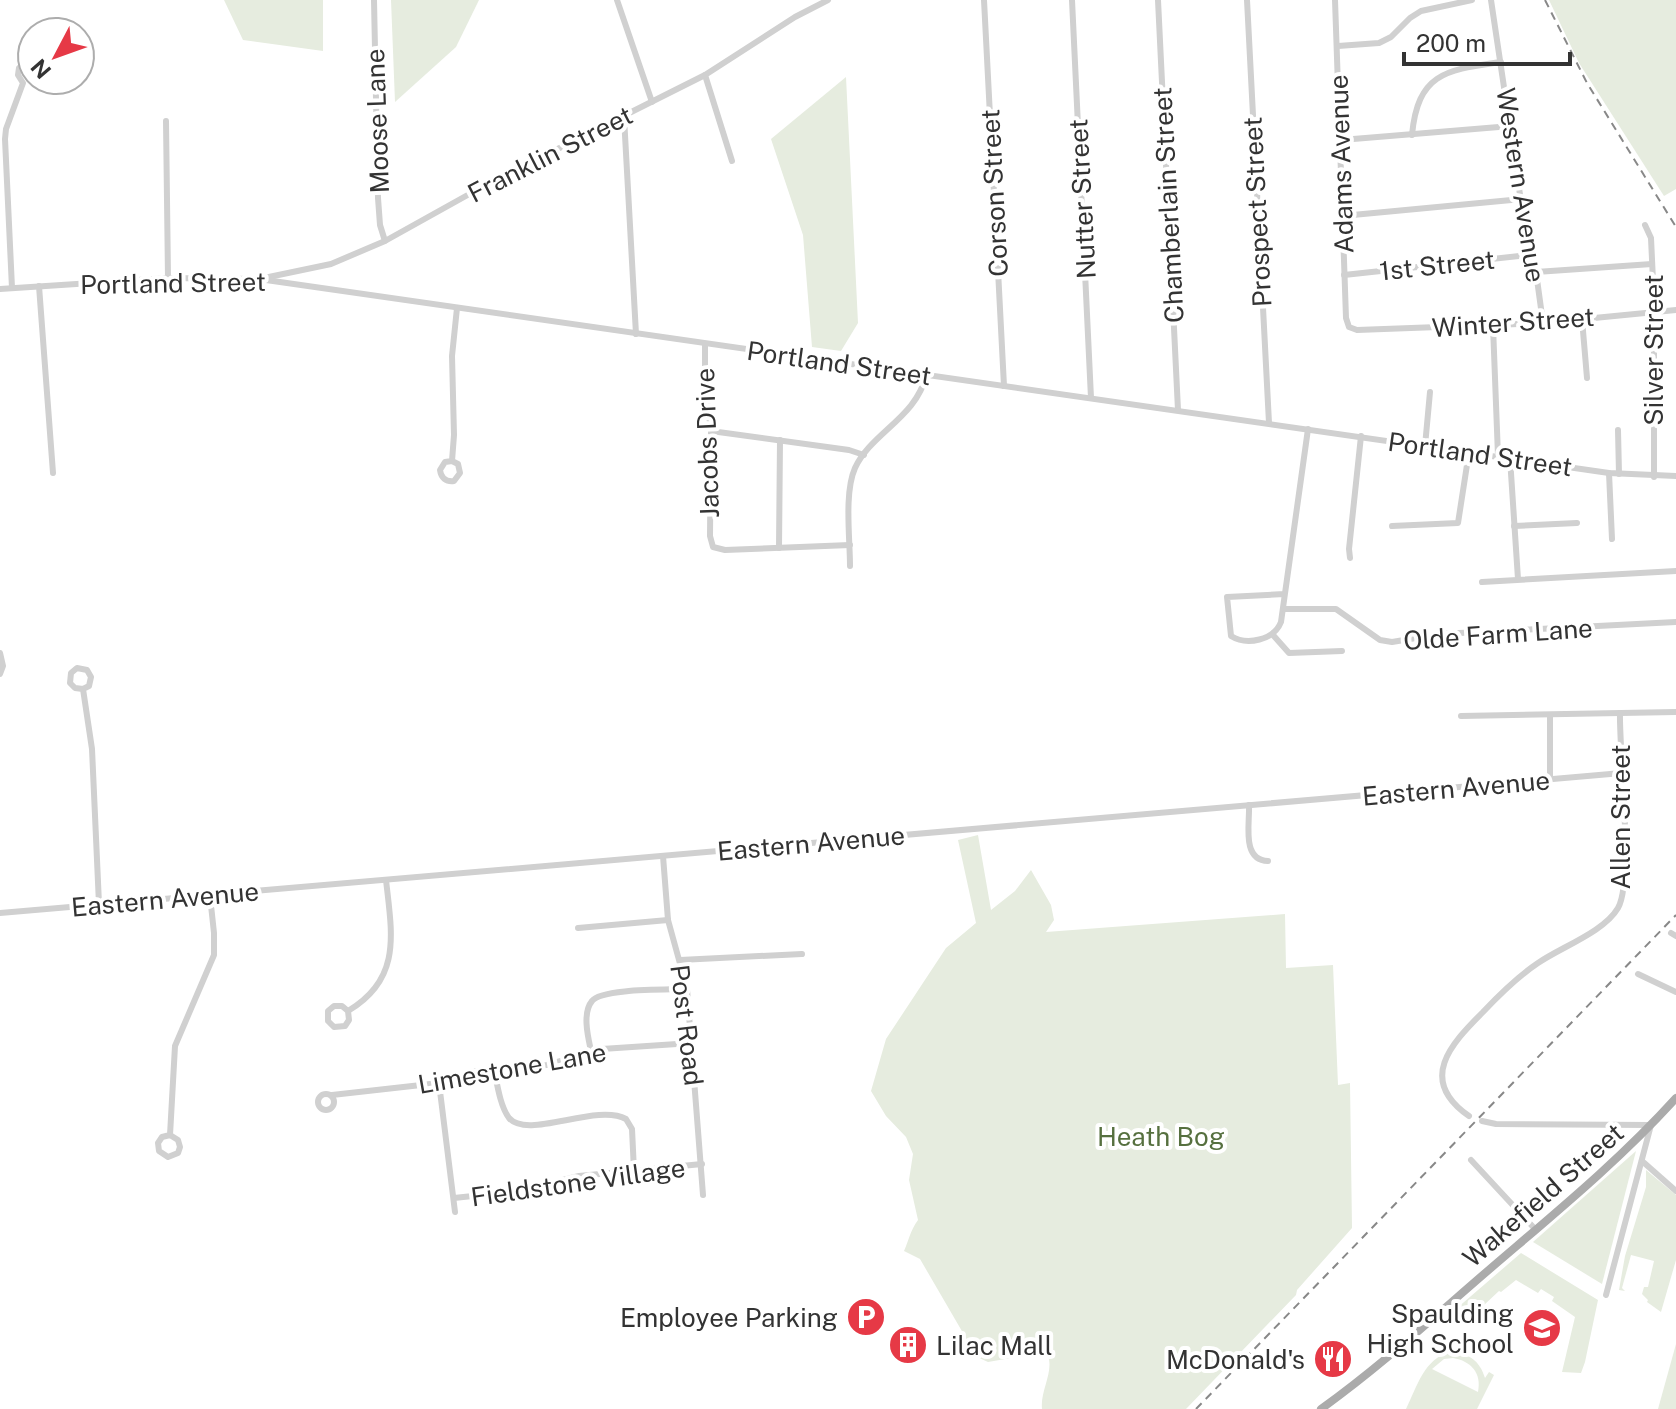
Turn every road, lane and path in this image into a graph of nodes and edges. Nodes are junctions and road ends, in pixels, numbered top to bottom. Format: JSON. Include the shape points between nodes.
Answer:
{"nodes":[{"id":1,"x":374,"y":0,"type":"edge"},
{"id":2,"x":617,"y":0,"type":"edge"},
{"id":3,"x":828,"y":0,"type":"edge"},
{"id":4,"x":984,"y":0,"type":"edge"},
{"id":5,"x":1072,"y":0,"type":"edge"},
{"id":6,"x":1158,"y":0,"type":"edge"},
{"id":7,"x":1247,"y":0,"type":"edge"},
{"id":8,"x":1335,"y":0,"type":"edge"},
{"id":9,"x":1472,"y":0,"type":"edge"},
{"id":10,"x":1491,"y":0,"type":"edge"},
{"id":11,"x":1338,"y":46,"type":"junction"},
{"id":12,"x":1501,"y":62,"type":"junction"},
{"id":13,"x":705,"y":75,"type":"junction"},
{"id":14,"x":21,"y":96,"type":"edge"},
{"id":15,"x":652,"y":102,"type":"junction"},
{"id":16,"x":624,"y":117,"type":"junction"},
{"id":17,"x":166,"y":121,"type":"dead end"},
{"id":18,"x":1511,"y":126,"type":"junction"},
{"id":19,"x":1412,"y":135,"type":"junction"},
{"id":20,"x":1341,"y":140,"type":"junction"},
{"id":21,"x":732,"y":161,"type":"dead end"},
{"id":22,"x":1522,"y":199,"type":"junction"},
{"id":23,"x":1342,"y":216,"type":"junction"},
{"id":24,"x":1645,"y":225,"type":"dead end"},
{"id":25,"x":385,"y":241,"type":"junction"},
{"id":26,"x":1529,"y":255,"type":"junction"},
{"id":27,"x":1652,"y":264,"type":"junction"},
{"id":28,"x":1536,"y":272,"type":"junction"},
{"id":29,"x":1344,"y":275,"type":"junction"},
{"id":30,"x":168,"y":278,"type":"junction"},
{"id":31,"x":259,"y":279,"type":"junction"},
{"id":32,"x":39,"y":286,"type":"junction"},
{"id":33,"x":12,"y":288,"type":"junction"},
{"id":34,"x":0,"y":289,"type":"edge"},
{"id":35,"x":457,"y":308,"type":"junction"},
{"id":36,"x":1654,"y":310,"type":"junction"},
{"id":37,"x":1676,"y":310,"type":"edge"},
{"id":38,"x":1582,"y":319,"type":"junction"},
{"id":39,"x":1543,"y":323,"type":"junction"},
{"id":40,"x":1493,"y":326,"type":"junction"},
{"id":41,"x":1349,"y":327,"type":"joint"},
{"id":42,"x":636,"y":334,"type":"junction"},
{"id":43,"x":705,"y":344,"type":"junction"},
{"id":44,"x":926,"y":375,"type":"junction"},
{"id":45,"x":1587,"y":378,"type":"dead end"},
{"id":46,"x":1004,"y":386,"type":"junction"},
{"id":47,"x":1430,"y":392,"type":"dead end"},
{"id":48,"x":1091,"y":398,"type":"junction"},
{"id":49,"x":1178,"y":410,"type":"junction"},
{"id":50,"x":1269,"y":423,"type":"junction"},
{"id":51,"x":1308,"y":429,"type":"junction"},
{"id":52,"x":1618,"y":430,"type":"dead end"},
{"id":53,"x":711,"y":431,"type":"junction"},
{"id":54,"x":1361,"y":436,"type":"junction"},
{"id":55,"x":780,"y":440,"type":"junction"},
{"id":56,"x":1425,"y":446,"type":"junction"},
{"id":57,"x":1469,"y":452,"type":"junction"},
{"id":58,"x":864,"y":455,"type":"junction"},
{"id":59,"x":1498,"y":456,"type":"junction"},
{"id":60,"x":1510,"y":458,"type":"junction"},
{"id":61,"x":452,"y":461,"type":"dead end"},
{"id":62,"x":53,"y":473,"type":"dead end"},
{"id":63,"x":1609,"y":473,"type":"junction"},
{"id":64,"x":1619,"y":474,"type":"junction"},
{"id":65,"x":1676,"y":476,"type":"edge"},
{"id":66,"x":1654,"y":477,"type":"junction"},
{"id":67,"x":1577,"y":523,"type":"dead end"},
{"id":68,"x":1392,"y":526,"type":"dead end"},
{"id":69,"x":1514,"y":526,"type":"junction"},
{"id":70,"x":1612,"y":539,"type":"dead end"},
{"id":71,"x":850,"y":545,"type":"junction"},
{"id":72,"x":779,"y":548,"type":"junction"},
{"id":73,"x":1350,"y":558,"type":"dead end"},
{"id":74,"x":850,"y":566,"type":"dead end"},
{"id":75,"x":1676,"y":571,"type":"edge"},
{"id":76,"x":1518,"y":579,"type":"junction"},
{"id":77,"x":1482,"y":582,"type":"dead end"},
{"id":78,"x":1284,"y":594,"type":"junction"},
{"id":79,"x":1283,"y":609,"type":"junction"},
{"id":80,"x":1676,"y":622,"type":"edge"},
{"id":81,"x":1273,"y":635,"type":"junction"},
{"id":82,"x":1342,"y":651,"type":"dead end"},
{"id":83,"x":0,"y":653,"type":"edge"},
{"id":84,"x":0,"y":674,"type":"edge"},
{"id":85,"x":83,"y":689,"type":"dead end"},
{"id":86,"x":1676,"y":712,"type":"edge"},
{"id":87,"x":1620,"y":713,"type":"junction"},
{"id":88,"x":1550,"y":715,"type":"junction"},
{"id":89,"x":1461,"y":716,"type":"dead end"},
{"id":90,"x":1622,"y":773,"type":"junction"},
{"id":91,"x":1550,"y":780,"type":"junction"},
{"id":92,"x":1249,"y":805,"type":"junction"},
{"id":93,"x":663,"y":856,"type":"junction"},
{"id":94,"x":1268,"y":861,"type":"dead end"},
{"id":95,"x":386,"y":880,"type":"junction"},
{"id":96,"x":210,"y":896,"type":"junction"},
{"id":97,"x":99,"y":904,"type":"junction"},
{"id":98,"x":0,"y":913,"type":"edge"},
{"id":99,"x":668,"y":920,"type":"junction"},
{"id":100,"x":578,"y":928,"type":"dead end"},
{"id":101,"x":802,"y":954,"type":"dead end"},
{"id":102,"x":680,"y":960,"type":"junction"},
{"id":103,"x":1638,"y":974,"type":"dead end"},
{"id":104,"x":687,"y":989,"type":"junction"},
{"id":105,"x":1676,"y":992,"type":"edge"},
{"id":106,"x":348,"y":1011,"type":"dead end"},
{"id":107,"x":692,"y":1043,"type":"junction"},
{"id":108,"x":591,"y":1051,"type":"junction"},
{"id":109,"x":494,"y":1069,"type":"junction"},
{"id":110,"x":439,"y":1083,"type":"junction"},
{"id":111,"x":332,"y":1095,"type":"dead end"},
{"id":112,"x":1676,"y":1098,"type":"edge"},
{"id":113,"x":1469,"y":1116,"type":"dead end"},
{"id":114,"x":1482,"y":1121,"type":"dead end"},
{"id":115,"x":1651,"y":1125,"type":"junction"},
{"id":116,"x":170,"y":1135,"type":"dead end"},
{"id":117,"x":1471,"y":1160,"type":"dead end"},
{"id":118,"x":1642,"y":1161,"type":"junction"},
{"id":119,"x":702,"y":1164,"type":"junction"},
{"id":120,"x":634,"y":1171,"type":"junction"},
{"id":121,"x":1676,"y":1191,"type":"edge"},
{"id":122,"x":703,"y":1195,"type":"dead end"},
{"id":123,"x":454,"y":1198,"type":"junction"},
{"id":124,"x":455,"y":1212,"type":"dead end"},
{"id":125,"x":1535,"y":1229,"type":"junction"},
{"id":126,"x":1606,"y":1295,"type":"dead end"},
{"id":127,"x":1321,"y":1409,"type":"edge"}],
"edges":[{"from":1,"to":25,"type":"street","name":"Moose Lane","via":[[378,198]]},
{"from":2,"to":15,"type":"street"},
{"from":3,"to":13,"type":"street","name":"Franklin Street"},
{"from":4,"to":46,"type":"street","name":"Corson Street"},
{"from":5,"to":48,"type":"street","name":"Nutter Street"},
{"from":6,"to":49,"type":"street","name":"Chamberlain Street"},
{"from":7,"to":50,"type":"street","name":"Prospect Street"},
{"from":8,"to":11,"type":"street","name":"Adams Avenue"},
{"from":9,"to":11,"type":"street","via":[[1421,11],[1379,43]]},
{"from":10,"to":12,"type":"street","name":"Western Avenue"},
{"from":11,"to":20,"type":"street","name":"Adams Avenue"},
{"from":12,"to":18,"type":"street","name":"Western Avenue"},
{"from":12,"to":19,"type":"street","via":[[1459,69],[1435,80],[1418,100]]},
{"from":13,"to":15,"type":"street","name":"Franklin Street"},
{"from":13,"to":21,"type":"street"},
{"from":14,"to":33,"type":"street","via":[[5,139]]},
{"from":15,"to":16,"type":"street","name":"Franklin Street"},
{"from":16,"to":25,"type":"street","name":"Franklin Street"},
{"from":16,"to":42,"type":"street"},
{"from":17,"to":30,"type":"street"},
{"from":18,"to":19,"type":"street"},
{"from":18,"to":22,"type":"street","name":"Western Avenue"},
{"from":19,"to":20,"type":"street"},
{"from":20,"to":23,"type":"street","name":"Adams Avenue"},
{"from":22,"to":23,"type":"street"},
{"from":22,"to":26,"type":"street","name":"Western Avenue"},
{"from":23,"to":29,"type":"street","name":"Adams Avenue"},
{"from":24,"to":27,"type":"street","name":"Silver Street","via":[[1651,234]]},
{"from":25,"to":31,"type":"street","name":"Franklin Street","via":[[331,264]]},
{"from":26,"to":28,"type":"street","name":"Western Avenue"},
{"from":26,"to":29,"type":"street","name":"1st Street"},
{"from":27,"to":28,"type":"street"},
{"from":27,"to":36,"type":"street","name":"Silver Street"},
{"from":28,"to":39,"type":"street","name":"Western Avenue"},
{"from":29,"to":41,"type":"street","name":"Adams Avenue"},
{"from":30,"to":31,"type":"street","name":"Portland Street"},
{"from":30,"to":32,"type":"street","name":"Portland Street"},
{"from":31,"to":35,"type":"street","name":"Portland Street"},
{"from":32,"to":33,"type":"street","name":"Portland Street"},
{"from":32,"to":62,"type":"street"},
{"from":33,"to":34,"type":"street","name":"Portland Street"},
{"from":35,"to":42,"type":"street","name":"Portland Street"},
{"from":35,"to":61,"type":"street"},
{"from":36,"to":37,"type":"street","name":"Winter Street"},
{"from":36,"to":38,"type":"street","name":"Winter Street"},
{"from":36,"to":66,"type":"street","name":"Silver Street"},
{"from":38,"to":39,"type":"street","name":"Winter Street"},
{"from":38,"to":45,"type":"street"},
{"from":39,"to":40,"type":"street","name":"Winter Street"},
{"from":40,"to":41,"type":"street","name":"Winter Street"},
{"from":40,"to":59,"type":"street"},
{"from":42,"to":43,"type":"street","name":"Portland Street"},
{"from":43,"to":44,"type":"street","name":"Portland Street"},
{"from":43,"to":53,"type":"street","name":"Jacobs Drive"},
{"from":44,"to":46,"type":"street","name":"Portland Street"},
{"from":44,"to":58,"type":"street","via":[[917,398]]},
{"from":46,"to":48,"type":"street","name":"Portland Street"},
{"from":47,"to":56,"type":"street"},
{"from":48,"to":49,"type":"street","name":"Portland Street"},
{"from":49,"to":50,"type":"street","name":"Portland Street"},
{"from":50,"to":51,"type":"street","name":"Portland Street"},
{"from":51,"to":54,"type":"street","name":"Portland Street"},
{"from":51,"to":78,"type":"street"},
{"from":52,"to":64,"type":"street"},
{"from":53,"to":55,"type":"street"},
{"from":53,"to":72,"type":"street","name":"Jacobs Drive","via":[[713,547]]},
{"from":54,"to":56,"type":"street","name":"Portland Street"},
{"from":54,"to":73,"type":"street"},
{"from":55,"to":58,"type":"street"},
{"from":55,"to":72,"type":"street"},
{"from":56,"to":57,"type":"street","name":"Portland Street"},
{"from":57,"to":59,"type":"street","name":"Portland Street"},
{"from":57,"to":68,"type":"street","via":[[1458,523]]},
{"from":58,"to":71,"type":"street","via":[[850,486]]},
{"from":59,"to":60,"type":"street","name":"Portland Street"},
{"from":60,"to":63,"type":"street","name":"Portland Street"},
{"from":60,"to":69,"type":"street"},
{"from":63,"to":64,"type":"street","name":"Portland Street"},
{"from":63,"to":70,"type":"street"},
{"from":64,"to":66,"type":"street","name":"Portland Street"},
{"from":65,"to":66,"type":"street","name":"Portland Street"},
{"from":67,"to":69,"type":"street"},
{"from":69,"to":76,"type":"street"},
{"from":71,"to":72,"type":"street","name":"Jacobs Drive"},
{"from":71,"to":74,"type":"street"},
{"from":75,"to":76,"type":"street"},
{"from":76,"to":77,"type":"street"},
{"from":78,"to":79,"type":"street"},
{"from":78,"to":81,"type":"street","via":[[1227,597],[1232,638]]},
{"from":79,"to":80,"type":"street","name":"Olde Farm Lane","via":[[1336,609],[1392,642],[1440,634]]},
{"from":79,"to":81,"type":"street"},
{"from":81,"to":82,"type":"street","via":[[1295,654]]},
{"from":83,"to":84,"type":"street"},
{"from":85,"to":97,"type":"street","via":[[92,749]]},
{"from":86,"to":87,"type":"street"},
{"from":87,"to":88,"type":"street"},
{"from":87,"to":90,"type":"street","name":"Allen Street"},
{"from":88,"to":89,"type":"street"},
{"from":88,"to":91,"type":"street"},
{"from":90,"to":91,"type":"street","name":"Eastern Avenue"},
{"from":90,"to":113,"type":"street","name":"Allen Street","via":[[1624,883],[1618,908],[1604,924],[1525,972],[1450,1047],[1443,1066],[1445,1086],[1451,1101]]},
{"from":91,"to":92,"type":"street","name":"Eastern Avenue"},
{"from":92,"to":93,"type":"street","name":"Eastern Avenue"},
{"from":92,"to":94,"type":"street","via":[[1247,827],[1254,856]]},
{"from":93,"to":95,"type":"street","name":"Eastern Avenue"},
{"from":93,"to":99,"type":"street","name":"Post Road"},
{"from":95,"to":96,"type":"street","name":"Eastern Avenue"},
{"from":95,"to":106,"type":"street","via":[[389,961],[373,992]]},
{"from":96,"to":97,"type":"street","name":"Eastern Avenue"},
{"from":96,"to":116,"type":"street","via":[[214,955],[175,1046]]},
{"from":97,"to":98,"type":"street","name":"Eastern Avenue"},
{"from":99,"to":100,"type":"street"},
{"from":99,"to":102,"type":"street","name":"Post Road"},
{"from":101,"to":102,"type":"street"},
{"from":102,"to":104,"type":"street","name":"Post Road"},
{"from":103,"to":105,"type":"street"},
{"from":104,"to":107,"type":"street","name":"Post Road"},
{"from":104,"to":108,"type":"street","via":[[597,996],[588,1013]]},
{"from":107,"to":108,"type":"street","name":"Limestone Lane"},
{"from":107,"to":119,"type":"street","name":"Post Road"},
{"from":108,"to":109,"type":"street","name":"Limestone Lane","via":[[564,1062]]},
{"from":109,"to":110,"type":"street","name":"Limestone Lane"},
{"from":109,"to":120,"type":"street","via":[[505,1111],[520,1125],[604,1113],[626,1119],[632,1129]]},
{"from":110,"to":111,"type":"street","name":"Limestone Lane"},
{"from":110,"to":123,"type":"street"},
{"from":112,"to":115,"type":"main road","name":"Wakefield Street"},
{"from":114,"to":115,"type":"street"},
{"from":115,"to":118,"type":"street"},
{"from":115,"to":125,"type":"main road","name":"Wakefield Street"},
{"from":117,"to":125,"type":"street"},
{"from":118,"to":121,"type":"street"},
{"from":118,"to":126,"type":"street"},
{"from":119,"to":120,"type":"street","name":"Fieldstone Village"},
{"from":119,"to":122,"type":"street","name":"Post Road"},
{"from":120,"to":123,"type":"street","name":"Fieldstone Village"},
{"from":123,"to":124,"type":"street"},
{"from":125,"to":127,"type":"main road","name":"Wakefield Street","via":[[1407,1342]]}]}
